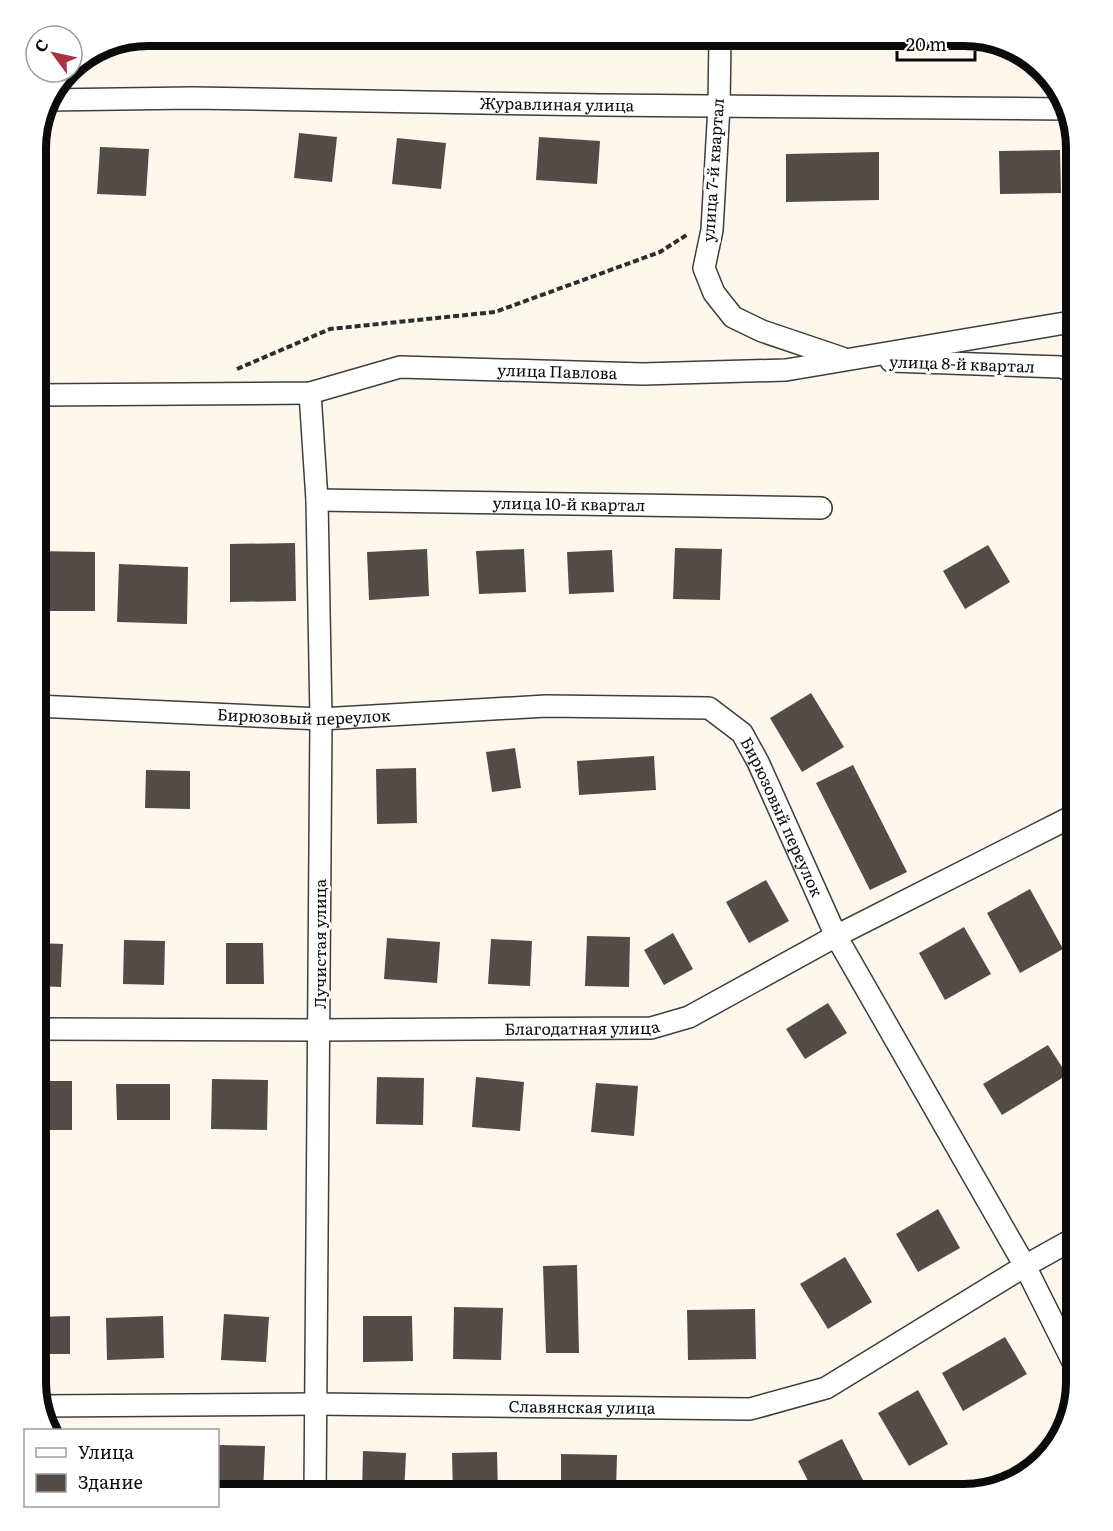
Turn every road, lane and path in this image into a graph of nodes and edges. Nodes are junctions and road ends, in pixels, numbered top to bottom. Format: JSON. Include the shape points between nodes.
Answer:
{"nodes":[{"id":1,"x":720,"y":47,"type":"edge"},
{"id":2,"x":59,"y":100,"type":"edge"},
{"id":3,"x":719,"y":106,"type":"junction"},
{"id":4,"x":1058,"y":108,"type":"edge"},
{"id":5,"x":712,"y":217,"type":"junction"},
{"id":6,"x":1066,"y":323,"type":"edge"},
{"id":7,"x":846,"y":360,"type":"junction"},
{"id":8,"x":1066,"y":369,"type":"edge"},
{"id":9,"x":227,"y":373,"type":"dead end"},
{"id":10,"x":310,"y":393,"type":"junction"},
{"id":11,"x":47,"y":395,"type":"edge"},
{"id":12,"x":317,"y":500,"type":"junction"},
{"id":13,"x":821,"y":508,"type":"dead end"},
{"id":14,"x":47,"y":706,"type":"edge"},
{"id":15,"x":321,"y":719,"type":"junction"},
{"id":16,"x":1066,"y":820,"type":"edge"},
{"id":17,"x":836,"y":936,"type":"junction"},
{"id":18,"x":46,"y":1029,"type":"edge"},
{"id":19,"x":319,"y":1030,"type":"junction"},
{"id":20,"x":1066,"y":1243,"type":"edge"},
{"id":21,"x":1025,"y":1266,"type":"junction"},
{"id":22,"x":1066,"y":1348,"type":"edge"},
{"id":23,"x":316,"y":1404,"type":"junction"},
{"id":24,"x":49,"y":1406,"type":"edge"},
{"id":25,"x":315,"y":1484,"type":"edge"}],
"edges":[{"from":1,"to":3,"type":"street","name":"улица 7-й квартал"},
{"from":2,"to":3,"type":"street","name":"Журавлиная улица","via":[[192,98]]},
{"from":3,"to":4,"type":"street","name":"Журавлиная улица"},
{"from":3,"to":5,"type":"street","name":"улица 7-й квартал"},
{"from":5,"to":7,"type":"street","name":"улица 7-й квартал","via":[[704,268],[714,292],[733,316],[762,331]]},
{"from":5,"to":9,"type":"path","via":[[660,252],[495,312],[330,329]]},
{"from":6,"to":7,"type":"street","name":"улица Павлова"},
{"from":7,"to":8,"type":"street","name":"улица 8-й квартал"},
{"from":7,"to":10,"type":"street","name":"улица Павлова","via":[[786,370],[643,375],[400,367]]},
{"from":10,"to":11,"type":"street","name":"улица Павлова"},
{"from":10,"to":12,"type":"street","name":"Лучистая улица"},
{"from":12,"to":13,"type":"street","name":"улица 10-й квартал"},
{"from":12,"to":15,"type":"street","name":"Лучистая улица"},
{"from":14,"to":15,"type":"street","name":"Бирюзовый переулок"},
{"from":15,"to":17,"type":"street","name":"Бирюзовый переулок","via":[[546,706],[709,708],[742,733]]},
{"from":15,"to":19,"type":"street","name":"Лучистая улица"},
{"from":16,"to":17,"type":"street","name":"Благодатная улица"},
{"from":17,"to":19,"type":"street","name":"Благодатная улица","via":[[689,1017],[651,1028]]},
{"from":17,"to":21,"type":"street","name":"Бирюзовый переулок"},
{"from":18,"to":19,"type":"street","name":"Благодатная улица"},
{"from":19,"to":23,"type":"street","name":"Лучистая улица"},
{"from":20,"to":21,"type":"street","name":"Славянская улица"},
{"from":21,"to":22,"type":"street","name":"Бирюзовый переулок"},
{"from":21,"to":23,"type":"street","name":"Славянская улица","via":[[825,1388],[750,1409]]},
{"from":23,"to":24,"type":"street","name":"Славянская улица"},
{"from":23,"to":25,"type":"street","name":"Лучистая улица"}]}
